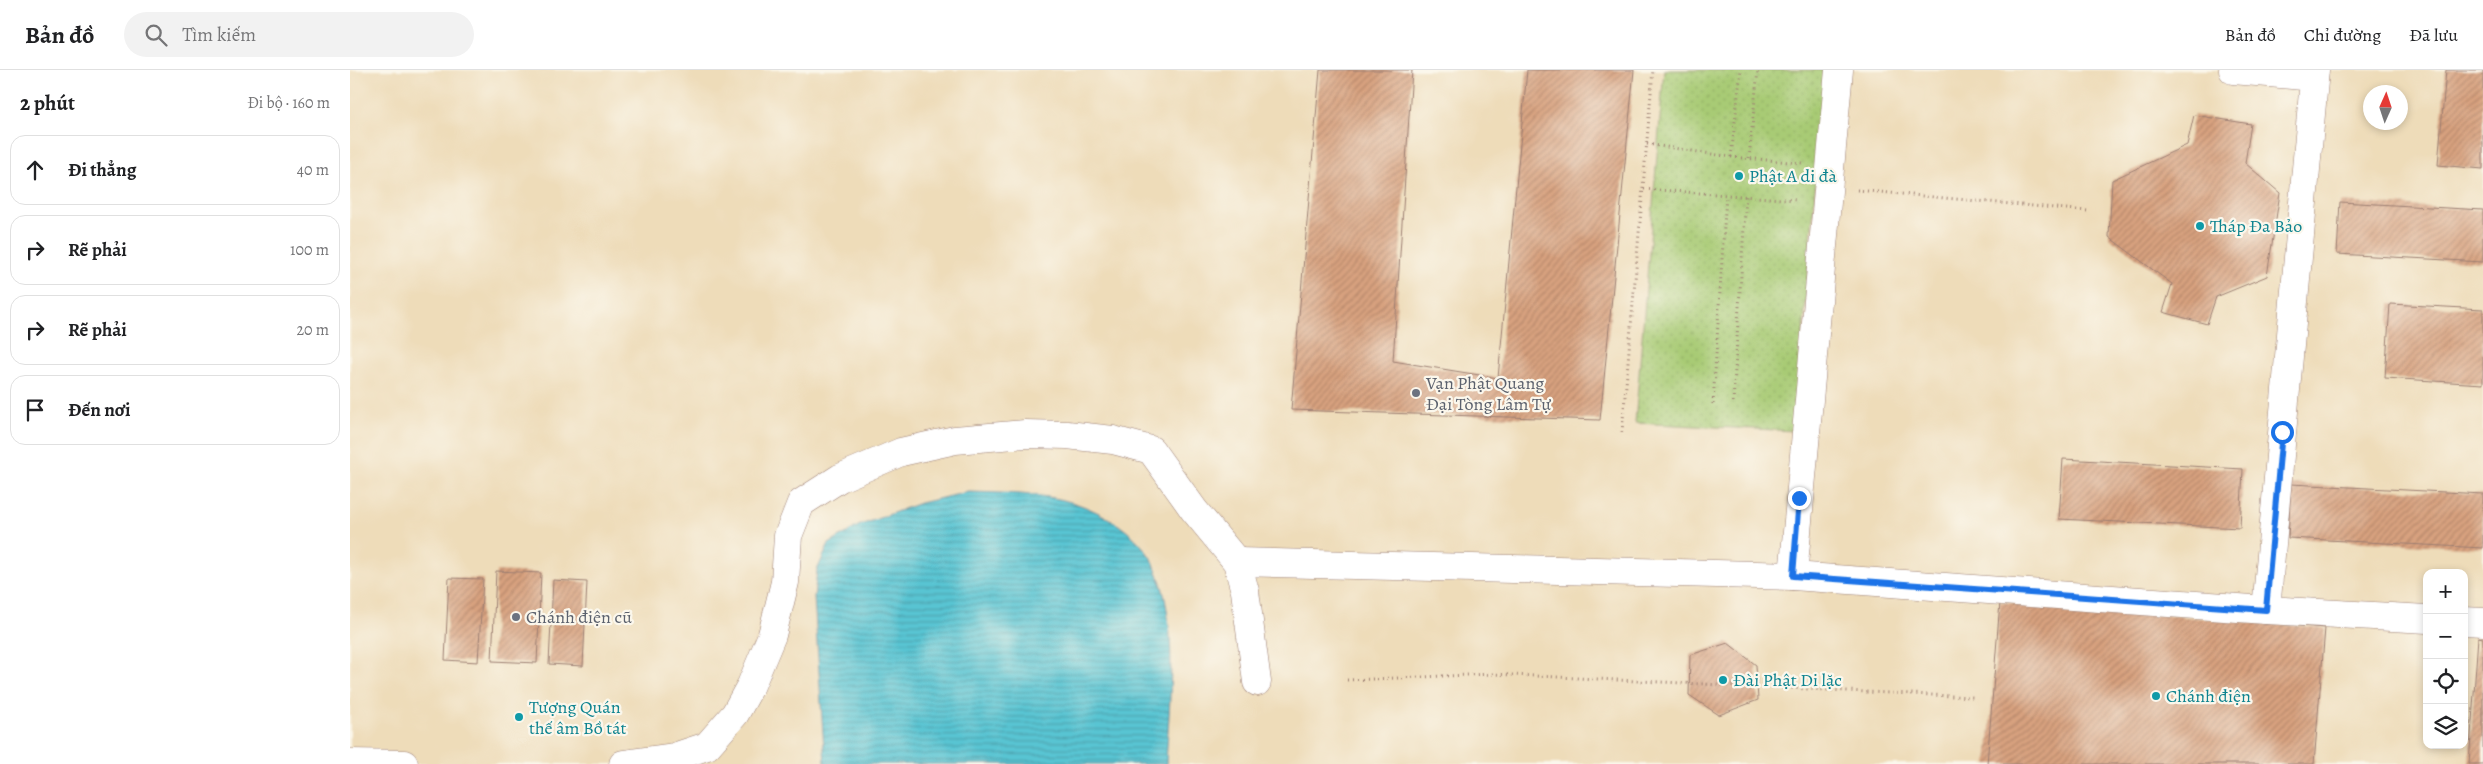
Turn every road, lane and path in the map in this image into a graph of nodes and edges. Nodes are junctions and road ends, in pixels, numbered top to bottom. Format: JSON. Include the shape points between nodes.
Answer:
{"nodes":[{"id":1,"x":1653,"y":70,"type":"edge"},
{"id":2,"x":1741,"y":70,"type":"edge"},
{"id":3,"x":1758,"y":70,"type":"edge"},
{"id":4,"x":1839,"y":70,"type":"edge"},
{"id":5,"x":2232,"y":70,"type":"edge"},
{"id":6,"x":2314,"y":74,"type":"edge"},
{"id":7,"x":1647,"y":144,"type":"junction"},
{"id":8,"x":1731,"y":157,"type":"junction"},
{"id":9,"x":1749,"y":158,"type":"junction"},
{"id":10,"x":1807,"y":164,"type":"dead end"},
{"id":11,"x":1827,"y":188,"type":"junction"},
{"id":12,"x":1644,"y":189,"type":"junction"},
{"id":13,"x":1726,"y":195,"type":"junction"},
{"id":14,"x":1746,"y":196,"type":"junction"},
{"id":15,"x":1800,"y":200,"type":"dead end"},
{"id":16,"x":2088,"y":211,"type":"dead end"},
{"id":17,"x":1733,"y":402,"type":"dead end"},
{"id":18,"x":1713,"y":404,"type":"dead end"},
{"id":19,"x":1622,"y":432,"type":"dead end"},
{"id":20,"x":1237,"y":562,"type":"junction"},
{"id":21,"x":1793,"y":576,"type":"junction"},
{"id":22,"x":2266,"y":610,"type":"junction"},
{"id":23,"x":2423,"y":619,"type":"edge"},
{"id":24,"x":2468,"y":621,"type":"edge"},
{"id":25,"x":2483,"y":622,"type":"edge"},
{"id":26,"x":1347,"y":680,"type":"dead end"},
{"id":27,"x":1257,"y":682,"type":"dead end"},
{"id":28,"x":1973,"y":698,"type":"dead end"},
{"id":29,"x":350,"y":763,"type":"edge"},
{"id":30,"x":404,"y":764,"type":"edge"},
{"id":31,"x":623,"y":764,"type":"edge"}],
"edges":[{"from":1,"to":7,"type":"path"},
{"from":2,"to":8,"type":"path"},
{"from":3,"to":9,"type":"path"},
{"from":4,"to":11,"type":"lane"},
{"from":5,"to":6,"type":"lane"},
{"from":6,"to":22,"type":"lane"},
{"from":7,"to":8,"type":"path"},
{"from":7,"to":12,"type":"path"},
{"from":8,"to":9,"type":"path"},
{"from":9,"to":10,"type":"path"},
{"from":11,"to":16,"type":"path"},
{"from":11,"to":21,"type":"lane"},
{"from":12,"to":13,"type":"path"},
{"from":12,"to":19,"type":"path"},
{"from":13,"to":14,"type":"path"},
{"from":13,"to":18,"type":"path"},
{"from":14,"to":15,"type":"path"},
{"from":14,"to":17,"type":"path"},
{"from":20,"to":21,"type":"lane"},
{"from":20,"to":27,"type":"lane","via":[[1245,591]]},
{"from":20,"to":31,"type":"lane","via":[[1151,450],[1112,440],[1025,434],[955,440],[901,452],[840,478],[801,503],[788,536],[784,582],[772,635],[736,714],[707,746],[674,757]]},
{"from":21,"to":22,"type":"lane"},
{"from":22,"to":23,"type":"lane"},
{"from":24,"to":25,"type":"lane"},
{"from":26,"to":28,"type":"path","via":[[1493,674]]},
{"from":29,"to":30,"type":"lane"}]}
